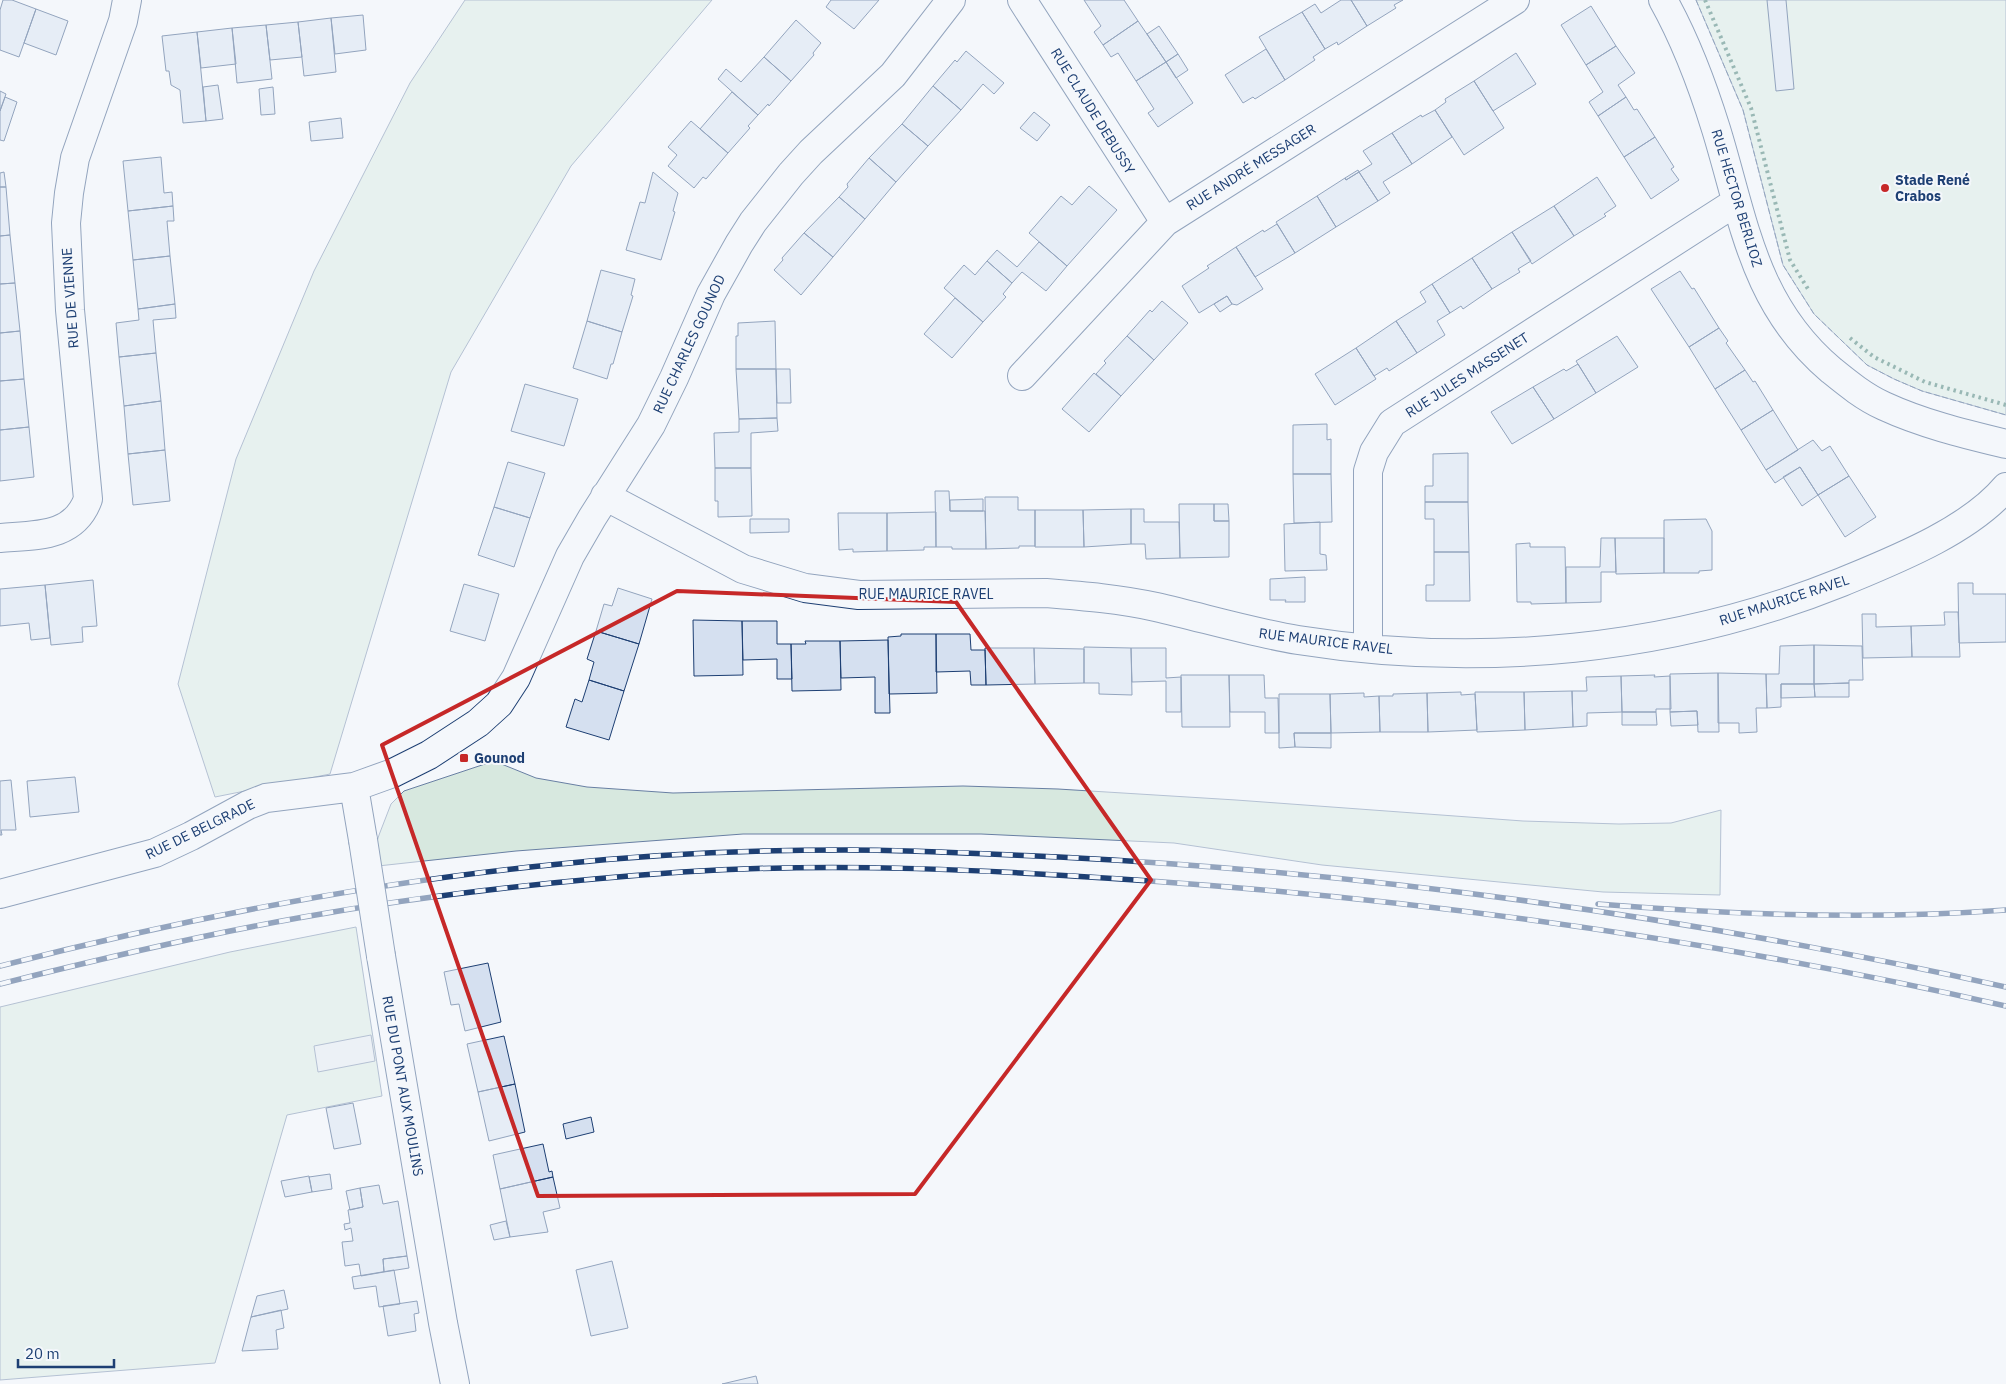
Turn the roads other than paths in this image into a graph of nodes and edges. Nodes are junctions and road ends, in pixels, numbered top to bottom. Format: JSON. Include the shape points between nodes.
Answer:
{"nodes":[{"id":1,"x":127,"y":0,"type":"edge"},
{"id":2,"x":951,"y":0,"type":"edge"},
{"id":3,"x":1022,"y":0,"type":"edge"},
{"id":4,"x":1515,"y":0,"type":"edge"},
{"id":5,"x":1662,"y":0,"type":"edge"},
{"id":6,"x":1736,"y":202,"type":"junction"},
{"id":7,"x":1165,"y":222,"type":"junction"},
{"id":8,"x":1022,"y":376,"type":"dead end"},
{"id":9,"x":2006,"y":444,"type":"edge"},
{"id":10,"x":2006,"y":487,"type":"edge"},
{"id":11,"x":605,"y":496,"type":"junction"},
{"id":12,"x":0,"y":538,"type":"edge"},
{"id":13,"x":1368,"y":648,"type":"junction"},
{"id":14,"x":478,"y":723,"type":"joint"},
{"id":15,"x":354,"y":787,"type":"junction"},
{"id":16,"x":0,"y":894,"type":"edge"},
{"id":17,"x":455,"y":1384,"type":"edge"}],
"edges":[{"from":1,"to":12,"type":"street","name":"RUE DE VIENNE","via":[[123,21],[75,158],[66,223],[70,310],[88,499],[70,526]]},
{"from":2,"to":11,"type":"street","name":"RUE CHARLES GOUNOD","via":[[893,75],[811,152],[753,222],[722,271],[651,424]]},
{"from":3,"to":7,"type":"street","name":"RUE CLAUDE DEBUSSY"},
{"from":4,"to":7,"type":"street","name":"RUE ANDRÉ MESSAGER"},
{"from":5,"to":6,"type":"street","name":"RUE HECTOR BERLIOZ","via":[[1697,72]]},
{"from":6,"to":9,"type":"street","name":"RUE HECTOR BERLIOZ","via":[[1765,286],[1791,329],[1823,363],[1850,385],[1883,405],[1934,425]]},
{"from":6,"to":13,"type":"street","name":"RUE JULES MASSENET","via":[[1392,423],[1374,452],[1368,471]]},
{"from":7,"to":8,"type":"street","name":"RUE ANDRÉ MESSAGER"},
{"from":10,"to":13,"type":"street","name":"RUE MAURICE RAVEL","via":[[1971,519],[1901,556],[1832,586],[1719,622],[1638,640],[1532,651],[1460,653]]},
{"from":11,"to":13,"type":"street","name":"RUE MAURICE RAVEL","via":[[719,558],[771,579],[806,588],[859,595],[1046,594],[1100,598],[1156,607],[1272,636]]},
{"from":11,"to":14,"type":"street","name":"RUE CHARLES GOUNOD","via":[[570,556],[516,678],[499,704]]},
{"from":14,"to":15,"type":"street","name":"RUE DE BELGRADE","via":[[411,765]]},
{"from":15,"to":16,"type":"street","name":"RUE DE BELGRADE","via":[[266,798],[155,852]]},
{"from":15,"to":17,"type":"street","name":"RUE DU PONT AUX MOULINS","bridge":true}]}
